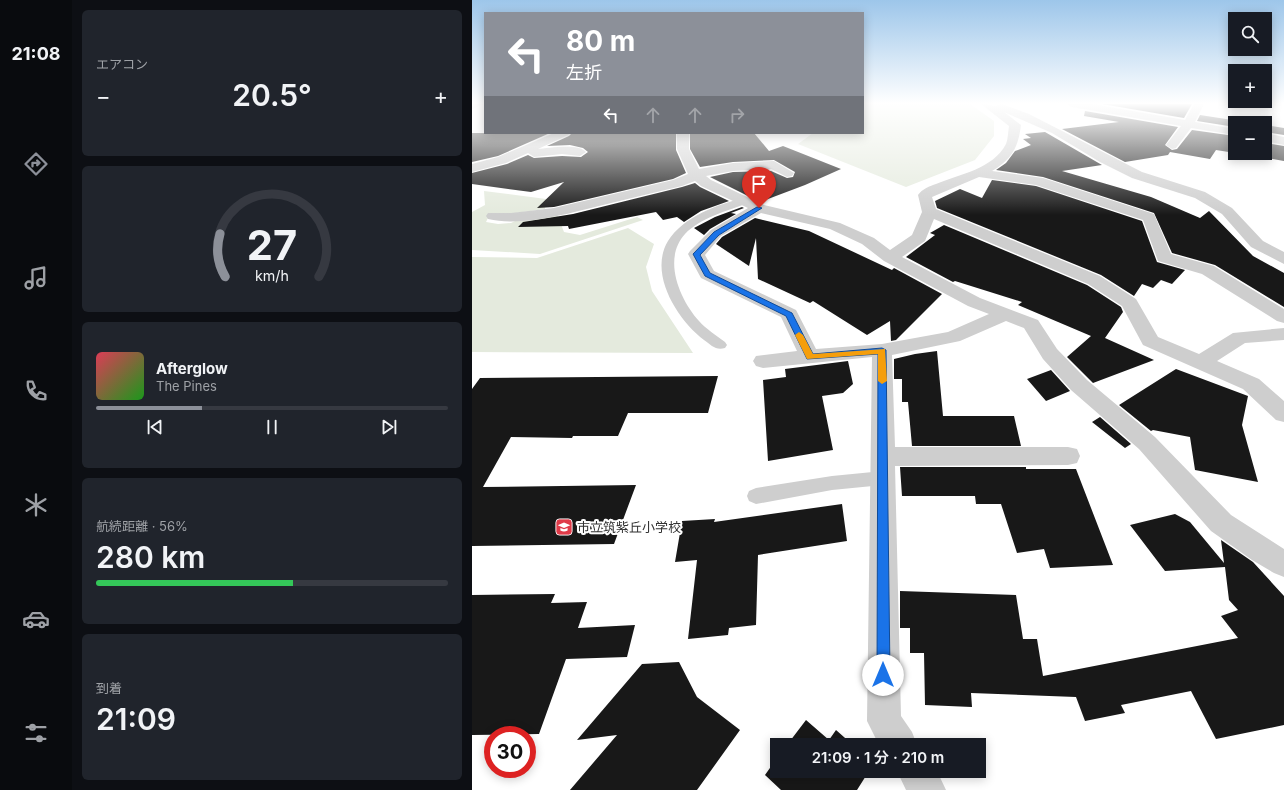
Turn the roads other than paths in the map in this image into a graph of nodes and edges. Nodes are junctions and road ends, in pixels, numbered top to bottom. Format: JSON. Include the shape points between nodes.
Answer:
{"nodes":[{"id":1,"x":546,"y":141,"type":"edge"},
{"id":2,"x":683,"y":141,"type":"edge"},
{"id":3,"x":1012,"y":141,"type":"edge"},
{"id":4,"x":1072,"y":141,"type":"edge"},
{"id":5,"x":1175,"y":141,"type":"edge"},
{"id":6,"x":1172,"y":145,"type":"dead end"},
{"id":7,"x":580,"y":152,"type":"dead end"},
{"id":8,"x":502,"y":160,"type":"junction"},
{"id":9,"x":472,"y":168,"type":"edge"},
{"id":10,"x":787,"y":173,"type":"dead end"},
{"id":11,"x":976,"y":173,"type":"junction"},
{"id":12,"x":697,"y":176,"type":"junction"},
{"id":13,"x":751,"y":205,"type":"junction"},
{"id":14,"x":928,"y":212,"type":"junction"},
{"id":15,"x":493,"y":216,"type":"dead end"},
{"id":16,"x":890,"y":257,"type":"junction"},
{"id":17,"x":1284,"y":259,"type":"edge"},
{"id":18,"x":1006,"y":314,"type":"junction"},
{"id":19,"x":1284,"y":317,"type":"edge"},
{"id":20,"x":1284,"y":334,"type":"edge"},
{"id":21,"x":720,"y":345,"type":"dead end"},
{"id":22,"x":882,"y":350,"type":"junction"},
{"id":23,"x":810,"y":357,"type":"junction"},
{"id":24,"x":763,"y":361,"type":"dead end"},
{"id":25,"x":1200,"y":363,"type":"junction"},
{"id":26,"x":1284,"y":414,"type":"edge"},
{"id":27,"x":1068,"y":456,"type":"dead end"},
{"id":28,"x":883,"y":467,"type":"junction"},
{"id":29,"x":756,"y":496,"type":"dead end"},
{"id":30,"x":1284,"y":564,"type":"edge"},
{"id":31,"x":895,"y":738,"type":"edge"},
{"id":32,"x":919,"y":778,"type":"edge"},
{"id":33,"x":927,"y":790,"type":"edge"}],
"edges":[{"from":1,"to":8,"type":"street"},
{"from":2,"to":12,"type":"street","via":[[683,149]]},
{"from":3,"to":11,"type":"street","via":[[1004,156],[991,167]]},
{"from":4,"to":17,"type":"street","via":[[1137,175],[1200,195],[1227,211],[1257,244]]},
{"from":5,"to":6,"type":"street"},
{"from":7,"to":8,"type":"street","via":[[562,150],[530,153]]},
{"from":8,"to":9,"type":"street"},
{"from":10,"to":12,"type":"street","via":[[774,165],[727,168],[707,171]]},
{"from":11,"to":14,"type":"street","via":[[925,195]]},
{"from":11,"to":19,"type":"street","via":[[1038,181],[1149,217],[1164,257],[1208,270]]},
{"from":12,"to":13,"type":"street"},
{"from":12,"to":15,"type":"street","via":[[554,212],[511,217]]},
{"from":13,"to":16,"type":"street","via":[[835,226],[868,241]]},
{"from":13,"to":21,"type":"lane","via":[[691,224],[680,233],[670,249],[668,271],[675,296],[690,320]]},
{"from":13,"to":23,"type":"street","via":[[716,233],[696,254],[708,274],[789,314]]},
{"from":14,"to":16,"type":"street","via":[[919,238]]},
{"from":14,"to":25,"type":"street","via":[[1094,280],[1130,303],[1150,341]]},
{"from":16,"to":18,"type":"street","via":[[974,302]]},
{"from":18,"to":22,"type":"street","via":[[953,337]]},
{"from":18,"to":30,"type":"street","via":[[1031,324],[1050,354],[1079,385],[1147,442],[1220,523]]},
{"from":20,"to":25,"type":"street","via":[[1240,337]]},
{"from":22,"to":23,"type":"street"},
{"from":22,"to":28,"type":"street"},
{"from":23,"to":24,"type":"street"},
{"from":25,"to":26,"type":"street","via":[[1251,384]]},
{"from":27,"to":28,"type":"street"},
{"from":28,"to":29,"type":"lane","via":[[832,483]]},
{"from":28,"to":31,"type":"street","via":[[884,721]]},
{"from":32,"to":33,"type":"street"}]}
